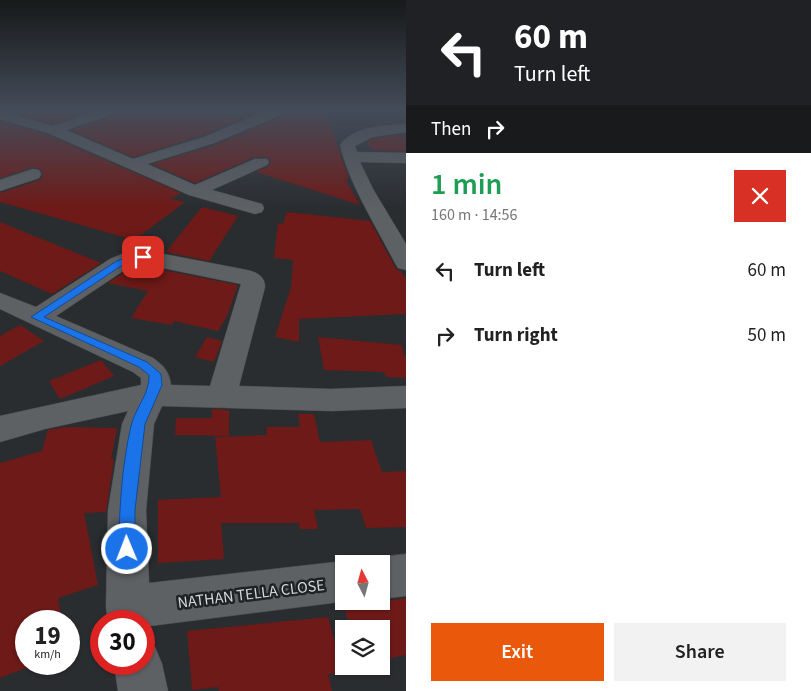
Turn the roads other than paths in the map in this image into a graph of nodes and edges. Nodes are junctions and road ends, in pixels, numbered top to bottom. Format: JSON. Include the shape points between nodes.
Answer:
{"nodes":[{"id":1,"x":84,"y":143,"type":"edge"},
{"id":2,"x":199,"y":143,"type":"edge"},
{"id":3,"x":348,"y":143,"type":"edge"},
{"id":4,"x":349,"y":157,"type":"junction"},
{"id":5,"x":406,"y":158,"type":"edge"},
{"id":6,"x":261,"y":162,"type":"dead end"},
{"id":7,"x":132,"y":164,"type":"junction"},
{"id":8,"x":33,"y":174,"type":"dead end"},
{"id":9,"x":0,"y":186,"type":"edge"},
{"id":10,"x":195,"y":191,"type":"junction"},
{"id":11,"x":255,"y":208,"type":"dead end"},
{"id":12,"x":398,"y":232,"type":"edge"},
{"id":13,"x":406,"y":262,"type":"edge"},
{"id":14,"x":0,"y":300,"type":"edge"},
{"id":15,"x":37,"y":317,"type":"junction"},
{"id":16,"x":152,"y":395,"type":"junction"},
{"id":17,"x":406,"y":397,"type":"edge"},
{"id":18,"x":221,"y":398,"type":"junction"},
{"id":19,"x":0,"y":429,"type":"edge"},
{"id":20,"x":406,"y":575,"type":"edge"},
{"id":21,"x":390,"y":577,"type":"edge"},
{"id":22,"x":335,"y":583,"type":"edge"},
{"id":23,"x":129,"y":610,"type":"edge"},
{"id":24,"x":155,"y":610,"type":"edge"},
{"id":25,"x":140,"y":675,"type":"edge"},
{"id":26,"x":143,"y":691,"type":"edge"}],
"edges":[{"from":1,"to":7,"type":"street"},
{"from":2,"to":7,"type":"street"},
{"from":3,"to":4,"type":"street"},
{"from":4,"to":5,"type":"street"},
{"from":4,"to":12,"type":"street","via":[[365,189]]},
{"from":6,"to":10,"type":"street"},
{"from":7,"to":10,"type":"street"},
{"from":8,"to":9,"type":"street"},
{"from":10,"to":11,"type":"street"},
{"from":12,"to":13,"type":"street"},
{"from":14,"to":15,"type":"street"},
{"from":15,"to":16,"type":"street","via":[[143,364],[155,374],[156,385]]},
{"from":15,"to":18,"type":"street","via":[[130,259],[143,257],[247,277],[253,287]]},
{"from":16,"to":18,"type":"street"},
{"from":16,"to":19,"type":"street"},
{"from":16,"to":23,"type":"street","via":[[138,424],[127,510]]},
{"from":17,"to":18,"type":"street","via":[[331,400]]},
{"from":20,"to":21,"type":"street"},
{"from":22,"to":24,"type":"street","name":"NATHAN TELLA CLOSE"},
{"from":25,"to":26,"type":"street"}]}
